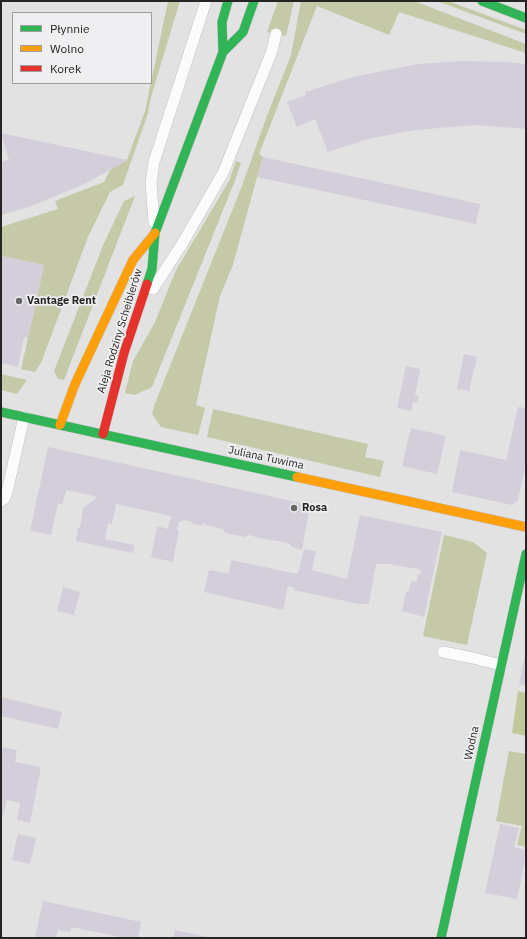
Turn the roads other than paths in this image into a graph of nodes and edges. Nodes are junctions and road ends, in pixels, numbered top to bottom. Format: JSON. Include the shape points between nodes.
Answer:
{"nodes":[{"id":1,"x":206,"y":1,"type":"edge"},
{"id":2,"x":228,"y":1,"type":"edge"},
{"id":3,"x":254,"y":1,"type":"edge"},
{"id":4,"x":482,"y":1,"type":"edge"},
{"id":5,"x":526,"y":18,"type":"edge"},
{"id":6,"x":276,"y":34,"type":"dead end"},
{"id":7,"x":223,"y":52,"type":"junction"},
{"id":8,"x":155,"y":233,"type":"junction"},
{"id":9,"x":136,"y":316,"type":"junction"},
{"id":10,"x":1,"y":412,"type":"edge"},
{"id":11,"x":24,"y":417,"type":"junction"},
{"id":12,"x":60,"y":425,"type":"junction"},
{"id":13,"x":103,"y":434,"type":"junction"},
{"id":14,"x":1,"y":501,"type":"edge"},
{"id":15,"x":526,"y":527,"type":"edge"},
{"id":16,"x":526,"y":554,"type":"edge"},
{"id":17,"x":443,"y":652,"type":"dead end"},
{"id":18,"x":502,"y":665,"type":"junction"},
{"id":19,"x":441,"y":938,"type":"edge"}],
"edges":[{"from":1,"to":8,"type":"lane","via":[[154,162],[151,183]]},
{"from":2,"to":7,"type":"street","name":"Aleja Rodziny Scheiblerów","via":[[222,22]]},
{"from":3,"to":7,"type":"street","name":"Aleja Rodziny Scheiblerów","via":[[243,32]]},
{"from":4,"to":5,"type":"street"},
{"from":6,"to":9,"type":"lane","via":[[272,51],[223,173]]},
{"from":7,"to":8,"type":"street","name":"Aleja Rodziny Scheiblerów"},
{"from":8,"to":9,"type":"street","name":"Aleja Rodziny Scheiblerów","via":[[152,270]]},
{"from":8,"to":12,"type":"street","name":"Aleja Rodziny Scheiblerów","via":[[133,260],[75,384]]},
{"from":9,"to":13,"type":"street","name":"Aleja Rodziny Scheiblerów"},
{"from":10,"to":11,"type":"street","name":"Juliana Tuwima"},
{"from":11,"to":12,"type":"street","name":"Juliana Tuwima"},
{"from":11,"to":14,"type":"lane","via":[[7,492]]},
{"from":12,"to":13,"type":"street","name":"Juliana Tuwima"},
{"from":13,"to":15,"type":"street","name":"Juliana Tuwima"},
{"from":16,"to":18,"type":"street","name":"Wodna"},
{"from":17,"to":18,"type":"lane"},
{"from":18,"to":19,"type":"street","name":"Wodna"}]}
